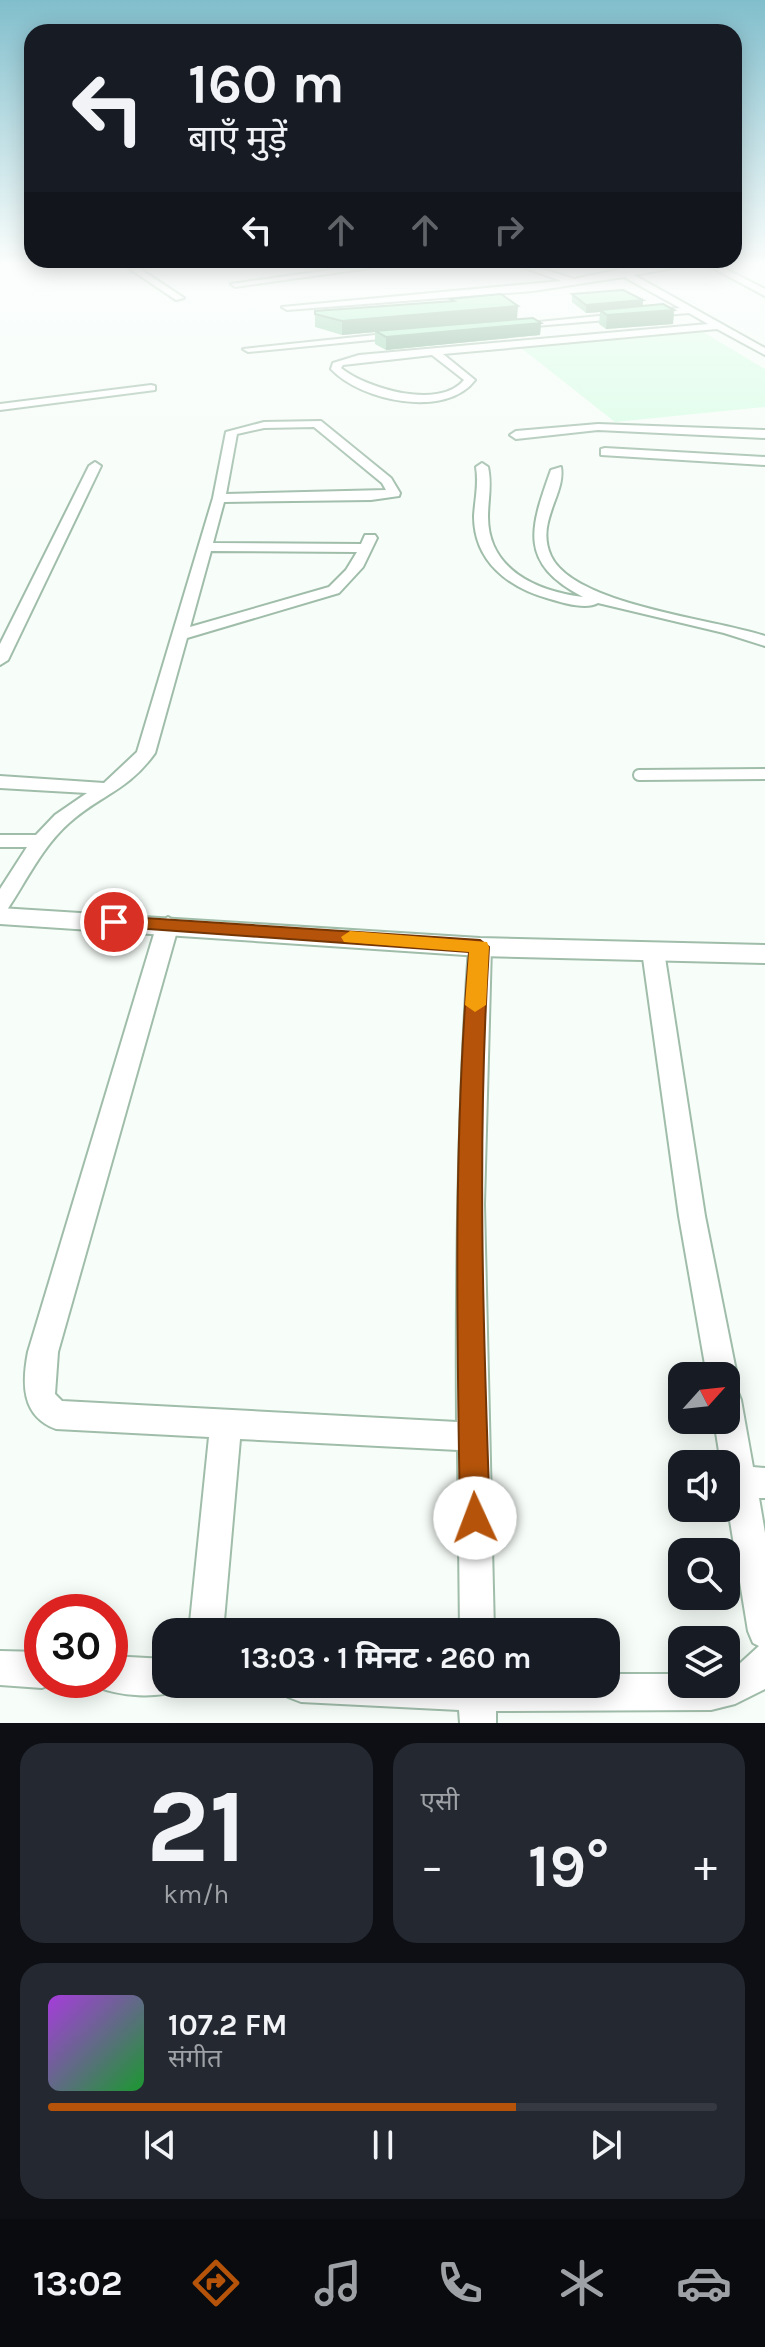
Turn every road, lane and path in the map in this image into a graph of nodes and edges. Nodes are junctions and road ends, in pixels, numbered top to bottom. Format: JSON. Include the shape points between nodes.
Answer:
{"nodes":[{"id":1,"x":285,"y":345,"type":"edge"},
{"id":2,"x":508,"y":345,"type":"edge"},
{"id":3,"x":248,"y":349,"type":"dead end"},
{"id":4,"x":435,"y":352,"type":"junction"},
{"id":5,"x":151,"y":388,"type":"dead end"},
{"id":6,"x":0,"y":407,"type":"edge"},
{"id":7,"x":765,"y":434,"type":"edge"},
{"id":8,"x":516,"y":435,"type":"dead end"},
{"id":9,"x":605,"y":452,"type":"dead end"},
{"id":10,"x":765,"y":461,"type":"edge"},
{"id":11,"x":95,"y":466,"type":"dead end"},
{"id":12,"x":482,"y":467,"type":"dead end"},
{"id":13,"x":557,"y":470,"type":"dead end"},
{"id":14,"x":219,"y":498,"type":"junction"},
{"id":15,"x":204,"y":547,"type":"junction"},
{"id":16,"x":615,"y":602,"type":"junction"},
{"id":17,"x":180,"y":635,"type":"junction"},
{"id":18,"x":765,"y":641,"type":"edge"},
{"id":19,"x":0,"y":660,"type":"edge"},
{"id":20,"x":765,"y":774,"type":"edge"},
{"id":21,"x":639,"y":775,"type":"dead end"},
{"id":22,"x":0,"y":782,"type":"edge"},
{"id":23,"x":110,"y":789,"type":"junction"},
{"id":24,"x":0,"y":841,"type":"edge"},
{"id":25,"x":42,"y":841,"type":"junction"},
{"id":26,"x":0,"y":905,"type":"edge"},
{"id":27,"x":0,"y":916,"type":"edge"},
{"id":28,"x":168,"y":924,"type":"junction"},
{"id":29,"x":480,"y":947,"type":"junction"},
{"id":30,"x":653,"y":951,"type":"junction"},
{"id":31,"x":765,"y":954,"type":"edge"},
{"id":32,"x":719,"y":1362,"type":"edge"},
{"id":33,"x":226,"y":1424,"type":"junction"},
{"id":34,"x":737,"y":1434,"type":"edge"},
{"id":35,"x":473,"y":1437,"type":"junction"},
{"id":36,"x":753,"y":1483,"type":"edge"},
{"id":37,"x":207,"y":1618,"type":"edge"},
{"id":38,"x":477,"y":1618,"type":"edge"},
{"id":39,"x":765,"y":1631,"type":"edge"},
{"id":40,"x":765,"y":1661,"type":"edge"},
{"id":41,"x":2,"y":1668,"type":"dead end"},
{"id":42,"x":24,"y":1669,"type":"edge"},
{"id":43,"x":128,"y":1675,"type":"edge"},
{"id":44,"x":152,"y":1676,"type":"edge"},
{"id":45,"x":456,"y":1698,"type":"edge"},
{"id":46,"x":478,"y":1700,"type":"edge"}],
"edges":[{"from":1,"to":3,"type":"street"},
{"from":2,"to":4,"type":"street"},
{"from":4,"to":4,"type":"street","via":[[346,360],[336,369],[362,386],[450,398],[470,380]]},
{"from":5,"to":6,"type":"street"},
{"from":7,"to":8,"type":"street","via":[[598,427]]},
{"from":9,"to":10,"type":"street"},
{"from":11,"to":19,"type":"street"},
{"from":12,"to":16,"type":"street","via":[[487,487],[480,515],[483,540],[497,566],[512,579],[553,596]]},
{"from":13,"to":16,"type":"street","via":[[545,492],[537,535],[542,560],[569,585]]},
{"from":14,"to":14,"type":"street","via":[[386,496],[394,493],[322,425],[302,422],[232,432]]},
{"from":14,"to":15,"type":"street"},
{"from":15,"to":17,"type":"street"},
{"from":15,"to":17,"type":"street","via":[[368,543],[334,590]]},
{"from":16,"to":18,"type":"street"},
{"from":17,"to":23,"type":"street","via":[[146,753]]},
{"from":20,"to":21,"type":"lane"},
{"from":22,"to":23,"type":"street"},
{"from":23,"to":25,"type":"street","via":[[63,818]]},
{"from":24,"to":25,"type":"street"},
{"from":25,"to":26,"type":"street"},
{"from":27,"to":28,"type":"street"},
{"from":28,"to":29,"type":"street"},
{"from":28,"to":33,"type":"street","via":[[43,1352],[39,1395],[56,1415]]},
{"from":29,"to":30,"type":"street"},
{"from":29,"to":35,"type":"street","via":[[472,1052],[468,1277]]},
{"from":30,"to":31,"type":"street"},
{"from":30,"to":32,"type":"street"},
{"from":33,"to":35,"type":"street"},
{"from":33,"to":37,"type":"street"},
{"from":34,"to":36,"type":"street"},
{"from":35,"to":38,"type":"street"},
{"from":36,"to":39,"type":"street"},
{"from":40,"to":46,"type":"street","via":[[756,1676],[711,1692]]},
{"from":41,"to":42,"type":"street"},
{"from":43,"to":44,"type":"street"},
{"from":45,"to":46,"type":"street"}]}
